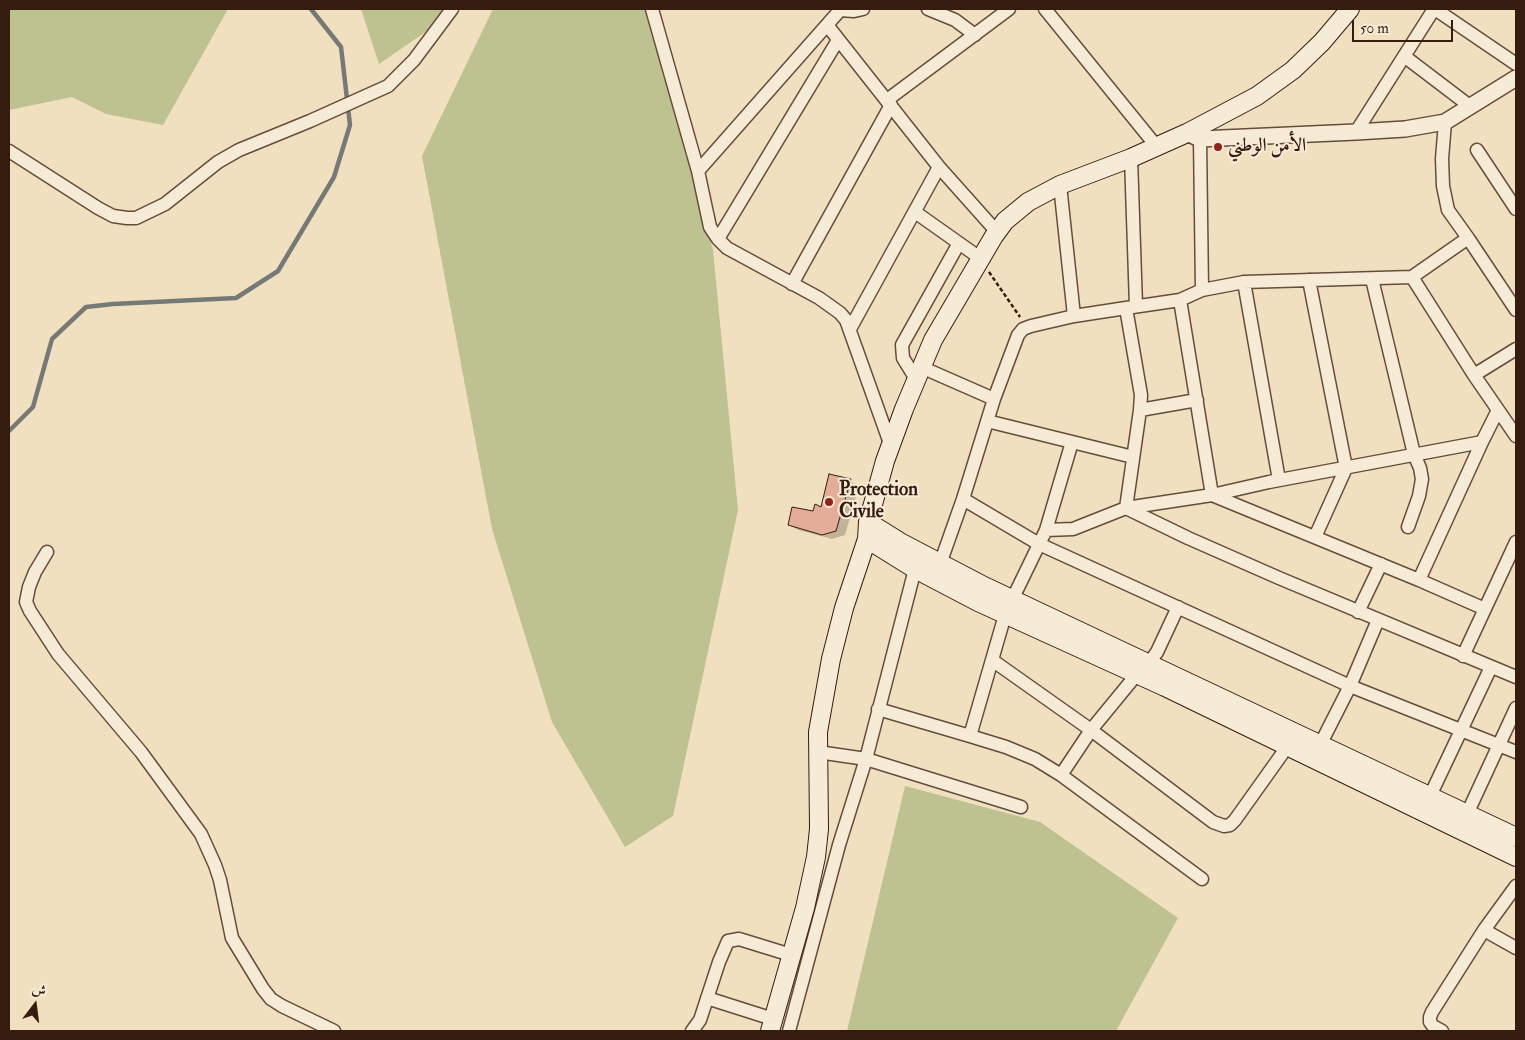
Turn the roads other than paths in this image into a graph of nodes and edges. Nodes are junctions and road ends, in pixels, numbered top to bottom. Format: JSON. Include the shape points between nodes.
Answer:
{"nodes":[{"id":1,"x":452,"y":9,"type":"edge"},
{"id":2,"x":652,"y":9,"type":"edge"},
{"id":3,"x":841,"y":9,"type":"edge"},
{"id":4,"x":863,"y":9,"type":"edge"},
{"id":5,"x":928,"y":9,"type":"edge"},
{"id":6,"x":1009,"y":9,"type":"edge"},
{"id":7,"x":1045,"y":9,"type":"edge"},
{"id":8,"x":1350,"y":9,"type":"edge"},
{"id":9,"x":1434,"y":9,"type":"edge"},
{"id":10,"x":827,"y":25,"type":"junction"},
{"id":11,"x":975,"y":35,"type":"junction"},
{"id":12,"x":838,"y":40,"type":"junction"},
{"id":13,"x":1404,"y":56,"type":"junction"},
{"id":14,"x":1516,"y":64,"type":"edge"},
{"id":15,"x":1516,"y":78,"type":"edge"},
{"id":16,"x":889,"y":103,"type":"junction"},
{"id":17,"x":1471,"y":107,"type":"junction"},
{"id":18,"x":1445,"y":122,"type":"junction"},
{"id":19,"x":1356,"y":132,"type":"junction"},
{"id":20,"x":1193,"y":136,"type":"junction"},
{"id":21,"x":1157,"y":147,"type":"junction"},
{"id":22,"x":1477,"y":150,"type":"dead end"},
{"id":23,"x":9,"y":151,"type":"edge"},
{"id":24,"x":1131,"y":158,"type":"junction"},
{"id":25,"x":940,"y":166,"type":"junction"},
{"id":26,"x":698,"y":171,"type":"junction"},
{"id":27,"x":1060,"y":185,"type":"junction"},
{"id":28,"x":1516,"y":209,"type":"edge"},
{"id":29,"x":915,"y":212,"type":"junction"},
{"id":30,"x":997,"y":232,"type":"junction"},
{"id":31,"x":1468,"y":238,"type":"junction"},
{"id":32,"x":718,"y":239,"type":"junction"},
{"id":33,"x":959,"y":243,"type":"junction"},
{"id":34,"x":980,"y":258,"type":"junction"},
{"id":35,"x":1412,"y":277,"type":"junction"},
{"id":36,"x":1372,"y":279,"type":"junction"},
{"id":37,"x":1309,"y":280,"type":"junction"},
{"id":38,"x":1244,"y":282,"type":"junction"},
{"id":39,"x":792,"y":284,"type":"junction"},
{"id":40,"x":1202,"y":290,"type":"junction"},
{"id":41,"x":1180,"y":300,"type":"junction"},
{"id":42,"x":1131,"y":307,"type":"junction"},
{"id":43,"x":1516,"y":310,"type":"edge"},
{"id":44,"x":1074,"y":316,"type":"junction"},
{"id":45,"x":850,"y":329,"type":"junction"},
{"id":46,"x":1516,"y":349,"type":"edge"},
{"id":47,"x":918,"y":373,"type":"junction"},
{"id":48,"x":1474,"y":375,"type":"junction"},
{"id":49,"x":994,"y":399,"type":"junction"},
{"id":50,"x":1197,"y":400,"type":"junction"},
{"id":51,"x":1140,"y":410,"type":"junction"},
{"id":52,"x":1498,"y":410,"type":"junction"},
{"id":53,"x":987,"y":421,"type":"junction"},
{"id":54,"x":1516,"y":436,"type":"edge"},
{"id":55,"x":1072,"y":442,"type":"junction"},
{"id":56,"x":1482,"y":442,"type":"junction"},
{"id":57,"x":891,"y":446,"type":"junction"},
{"id":58,"x":1414,"y":454,"type":"junction"},
{"id":59,"x":1133,"y":457,"type":"junction"},
{"id":60,"x":1346,"y":468,"type":"junction"},
{"id":61,"x":1279,"y":480,"type":"junction"},
{"id":62,"x":1212,"y":495,"type":"junction"},
{"id":63,"x":963,"y":499,"type":"junction"},
{"id":64,"x":1126,"y":508,"type":"junction"},
{"id":65,"x":1408,"y":527,"type":"dead end"},
{"id":66,"x":1046,"y":530,"type":"junction"},
{"id":67,"x":867,"y":531,"type":"junction"},
{"id":68,"x":1315,"y":537,"type":"junction"},
{"id":69,"x":1516,"y":542,"type":"edge"},
{"id":70,"x":1040,"y":544,"type":"junction"},
{"id":71,"x":47,"y":552,"type":"dead end"},
{"id":72,"x":940,"y":564,"type":"junction"},
{"id":73,"x":1381,"y":564,"type":"junction"},
{"id":74,"x":915,"y":569,"type":"junction"},
{"id":75,"x":1419,"y":580,"type":"junction"},
{"id":76,"x":981,"y":594,"type":"junction"},
{"id":77,"x":1009,"y":607,"type":"junction"},
{"id":78,"x":1178,"y":607,"type":"junction"},
{"id":79,"x":1485,"y":609,"type":"junction"},
{"id":80,"x":1358,"y":612,"type":"junction"},
{"id":81,"x":1378,"y":620,"type":"junction"},
{"id":82,"x":1463,"y":656,"type":"junction"},
{"id":83,"x":992,"y":660,"type":"junction"},
{"id":84,"x":1491,"y":667,"type":"junction"},
{"id":85,"x":1143,"y":669,"type":"junction"},
{"id":86,"x":1516,"y":677,"type":"edge"},
{"id":87,"x":1350,"y":686,"type":"junction"},
{"id":88,"x":1516,"y":708,"type":"edge"},
{"id":89,"x":878,"y":709,"type":"junction"},
{"id":90,"x":1461,"y":729,"type":"junction"},
{"id":91,"x":1091,"y":730,"type":"junction"},
{"id":92,"x":970,"y":736,"type":"junction"},
{"id":93,"x":1292,"y":740,"type":"junction"},
{"id":94,"x":1499,"y":745,"type":"junction"},
{"id":95,"x":818,"y":752,"type":"junction"},
{"id":96,"x":1316,"y":752,"type":"junction"},
{"id":97,"x":1516,"y":752,"type":"edge"},
{"id":98,"x":866,"y":759,"type":"junction"},
{"id":99,"x":1060,"y":775,"type":"junction"},
{"id":100,"x":1430,"y":796,"type":"junction"},
{"id":101,"x":1021,"y":806,"type":"dead end"},
{"id":102,"x":1467,"y":814,"type":"junction"},
{"id":103,"x":1516,"y":837,"type":"edge"},
{"id":104,"x":1516,"y":857,"type":"edge"},
{"id":105,"x":1202,"y":879,"type":"dead end"},
{"id":106,"x":1516,"y":886,"type":"edge"},
{"id":107,"x":812,"y":914,"type":"junction"},
{"id":108,"x":1484,"y":930,"type":"junction"},
{"id":109,"x":1516,"y":948,"type":"edge"},
{"id":110,"x":791,"y":955,"type":"junction"},
{"id":111,"x":707,"y":998,"type":"junction"},
{"id":112,"x":772,"y":1025,"type":"edge"},
{"id":113,"x":334,"y":1031,"type":"edge"},
{"id":114,"x":692,"y":1031,"type":"edge"},
{"id":115,"x":789,"y":1031,"type":"edge"},
{"id":116,"x":1442,"y":1031,"type":"edge"}],
"edges":[{"from":1,"to":23,"type":"street","via":[[404,72],[388,86],[232,154],[165,204],[136,218],[113,216]]},
{"from":2,"to":26,"type":"street"},
{"from":3,"to":4,"type":"street"},
{"from":3,"to":10,"type":"street"},
{"from":5,"to":11,"type":"street","via":[[955,20]]},
{"from":6,"to":11,"type":"street"},
{"from":7,"to":21,"type":"street"},
{"from":8,"to":20,"type":"main road","via":[[1293,70]]},
{"from":9,"to":13,"type":"street"},
{"from":9,"to":14,"type":"street"},
{"from":10,"to":12,"type":"street"},
{"from":10,"to":26,"type":"street"},
{"from":11,"to":16,"type":"street"},
{"from":12,"to":16,"type":"street"},
{"from":12,"to":32,"type":"street"},
{"from":13,"to":17,"type":"street"},
{"from":13,"to":19,"type":"street"},
{"from":15,"to":17,"type":"street"},
{"from":16,"to":25,"type":"street"},
{"from":16,"to":39,"type":"street"},
{"from":17,"to":18,"type":"street"},
{"from":18,"to":19,"type":"street"},
{"from":18,"to":31,"type":"street","via":[[1442,159],[1446,202]]},
{"from":19,"to":20,"type":"street"},
{"from":20,"to":21,"type":"main road"},
{"from":20,"to":40,"type":"street"},
{"from":21,"to":24,"type":"main road"},
{"from":22,"to":28,"type":"street"},
{"from":24,"to":27,"type":"main road"},
{"from":24,"to":42,"type":"street"},
{"from":25,"to":29,"type":"street"},
{"from":25,"to":30,"type":"street"},
{"from":26,"to":32,"type":"street","via":[[710,227]]},
{"from":27,"to":30,"type":"main road","via":[[1028,202]]},
{"from":27,"to":44,"type":"street"},
{"from":29,"to":33,"type":"street"},
{"from":29,"to":45,"type":"street"},
{"from":30,"to":34,"type":"main road"},
{"from":31,"to":35,"type":"street"},
{"from":31,"to":43,"type":"street"},
{"from":32,"to":39,"type":"street","via":[[737,255]]},
{"from":33,"to":34,"type":"street"},
{"from":33,"to":47,"type":"street","via":[[902,345],[903,358]]},
{"from":34,"to":47,"type":"main road"},
{"from":35,"to":36,"type":"street"},
{"from":35,"to":48,"type":"street"},
{"from":36,"to":37,"type":"street"},
{"from":36,"to":58,"type":"street"},
{"from":37,"to":38,"type":"street"},
{"from":37,"to":60,"type":"street"},
{"from":38,"to":40,"type":"street"},
{"from":38,"to":61,"type":"street"},
{"from":39,"to":45,"type":"street","via":[[840,313]]},
{"from":40,"to":41,"type":"street"},
{"from":41,"to":42,"type":"street"},
{"from":41,"to":50,"type":"street"},
{"from":42,"to":44,"type":"street"},
{"from":42,"to":51,"type":"street"},
{"from":44,"to":49,"type":"street","via":[[1027,327],[1020,332]]},
{"from":45,"to":57,"type":"street"},
{"from":46,"to":48,"type":"street"},
{"from":47,"to":49,"type":"street"},
{"from":47,"to":57,"type":"main road"},
{"from":48,"to":52,"type":"street"},
{"from":49,"to":53,"type":"street"},
{"from":50,"to":51,"type":"street"},
{"from":50,"to":62,"type":"street"},
{"from":51,"to":59,"type":"street"},
{"from":52,"to":54,"type":"street"},
{"from":52,"to":56,"type":"street"},
{"from":53,"to":55,"type":"street"},
{"from":53,"to":63,"type":"street"},
{"from":55,"to":59,"type":"street"},
{"from":55,"to":66,"type":"street"},
{"from":56,"to":58,"type":"street"},
{"from":56,"to":75,"type":"street"},
{"from":57,"to":67,"type":"main road"},
{"from":58,"to":60,"type":"street"},
{"from":58,"to":65,"type":"street","via":[[1420,468],[1422,487]]},
{"from":59,"to":64,"type":"street"},
{"from":60,"to":61,"type":"street"},
{"from":60,"to":68,"type":"street"},
{"from":61,"to":62,"type":"street"},
{"from":62,"to":64,"type":"street"},
{"from":62,"to":68,"type":"street"},
{"from":63,"to":70,"type":"street"},
{"from":63,"to":72,"type":"street"},
{"from":64,"to":66,"type":"street","via":[[1073,529]]},
{"from":64,"to":80,"type":"street"},
{"from":66,"to":70,"type":"street"},
{"from":67,"to":72,"type":"main road"},
{"from":67,"to":74,"type":"main road"},
{"from":67,"to":95,"type":"main road","via":[[832,659],[822,705]]},
{"from":68,"to":73,"type":"street"},
{"from":69,"to":79,"type":"street"},
{"from":70,"to":77,"type":"street"},
{"from":70,"to":78,"type":"street"},
{"from":71,"to":113,"type":"street","via":[[28,587],[26,602],[30,611],[58,654],[141,752],[201,834],[220,880],[232,938],[263,989],[282,1006]]},
{"from":72,"to":76,"type":"main road"},
{"from":73,"to":75,"type":"street"},
{"from":73,"to":80,"type":"street"},
{"from":74,"to":76,"type":"main road"},
{"from":74,"to":89,"type":"street"},
{"from":75,"to":79,"type":"street"},
{"from":76,"to":77,"type":"main road"},
{"from":77,"to":83,"type":"street"},
{"from":77,"to":85,"type":"main road"},
{"from":78,"to":85,"type":"street","via":[[1164,640]]},
{"from":78,"to":87,"type":"street"},
{"from":79,"to":82,"type":"street"},
{"from":80,"to":81,"type":"street"},
{"from":81,"to":82,"type":"street"},
{"from":81,"to":87,"type":"street"},
{"from":82,"to":84,"type":"street"},
{"from":83,"to":91,"type":"street"},
{"from":83,"to":92,"type":"street"},
{"from":84,"to":86,"type":"street"},
{"from":84,"to":90,"type":"street"},
{"from":85,"to":91,"type":"street"},
{"from":85,"to":93,"type":"main road"},
{"from":87,"to":90,"type":"street"},
{"from":87,"to":96,"type":"street"},
{"from":88,"to":94,"type":"street"},
{"from":89,"to":92,"type":"street"},
{"from":89,"to":98,"type":"street"},
{"from":90,"to":94,"type":"street"},
{"from":90,"to":100,"type":"street"},
{"from":91,"to":93,"type":"street","via":[[1207,817],[1224,826],[1235,820]]},
{"from":91,"to":99,"type":"street"},
{"from":92,"to":99,"type":"street","via":[[1034,759]]},
{"from":93,"to":96,"type":"main road"},
{"from":94,"to":97,"type":"street"},
{"from":94,"to":102,"type":"street"},
{"from":95,"to":98,"type":"street"},
{"from":95,"to":107,"type":"main road","via":[[820,829],[811,885]]},
{"from":96,"to":100,"type":"main road"},
{"from":96,"to":104,"type":"main road"},
{"from":98,"to":101,"type":"street"},
{"from":98,"to":107,"type":"street"},
{"from":99,"to":105,"type":"street"},
{"from":100,"to":102,"type":"main road"},
{"from":102,"to":103,"type":"main road"},
{"from":106,"to":108,"type":"street"},
{"from":107,"to":110,"type":"main road"},
{"from":107,"to":115,"type":"street"},
{"from":108,"to":109,"type":"street"},
{"from":108,"to":116,"type":"street","via":[[1432,1012],[1430,1022]]},
{"from":110,"to":111,"type":"street","via":[[739,939],[728,941]]},
{"from":110,"to":112,"type":"main road"},
{"from":111,"to":112,"type":"street"},
{"from":111,"to":114,"type":"street","via":[[700,1020]]}]}
